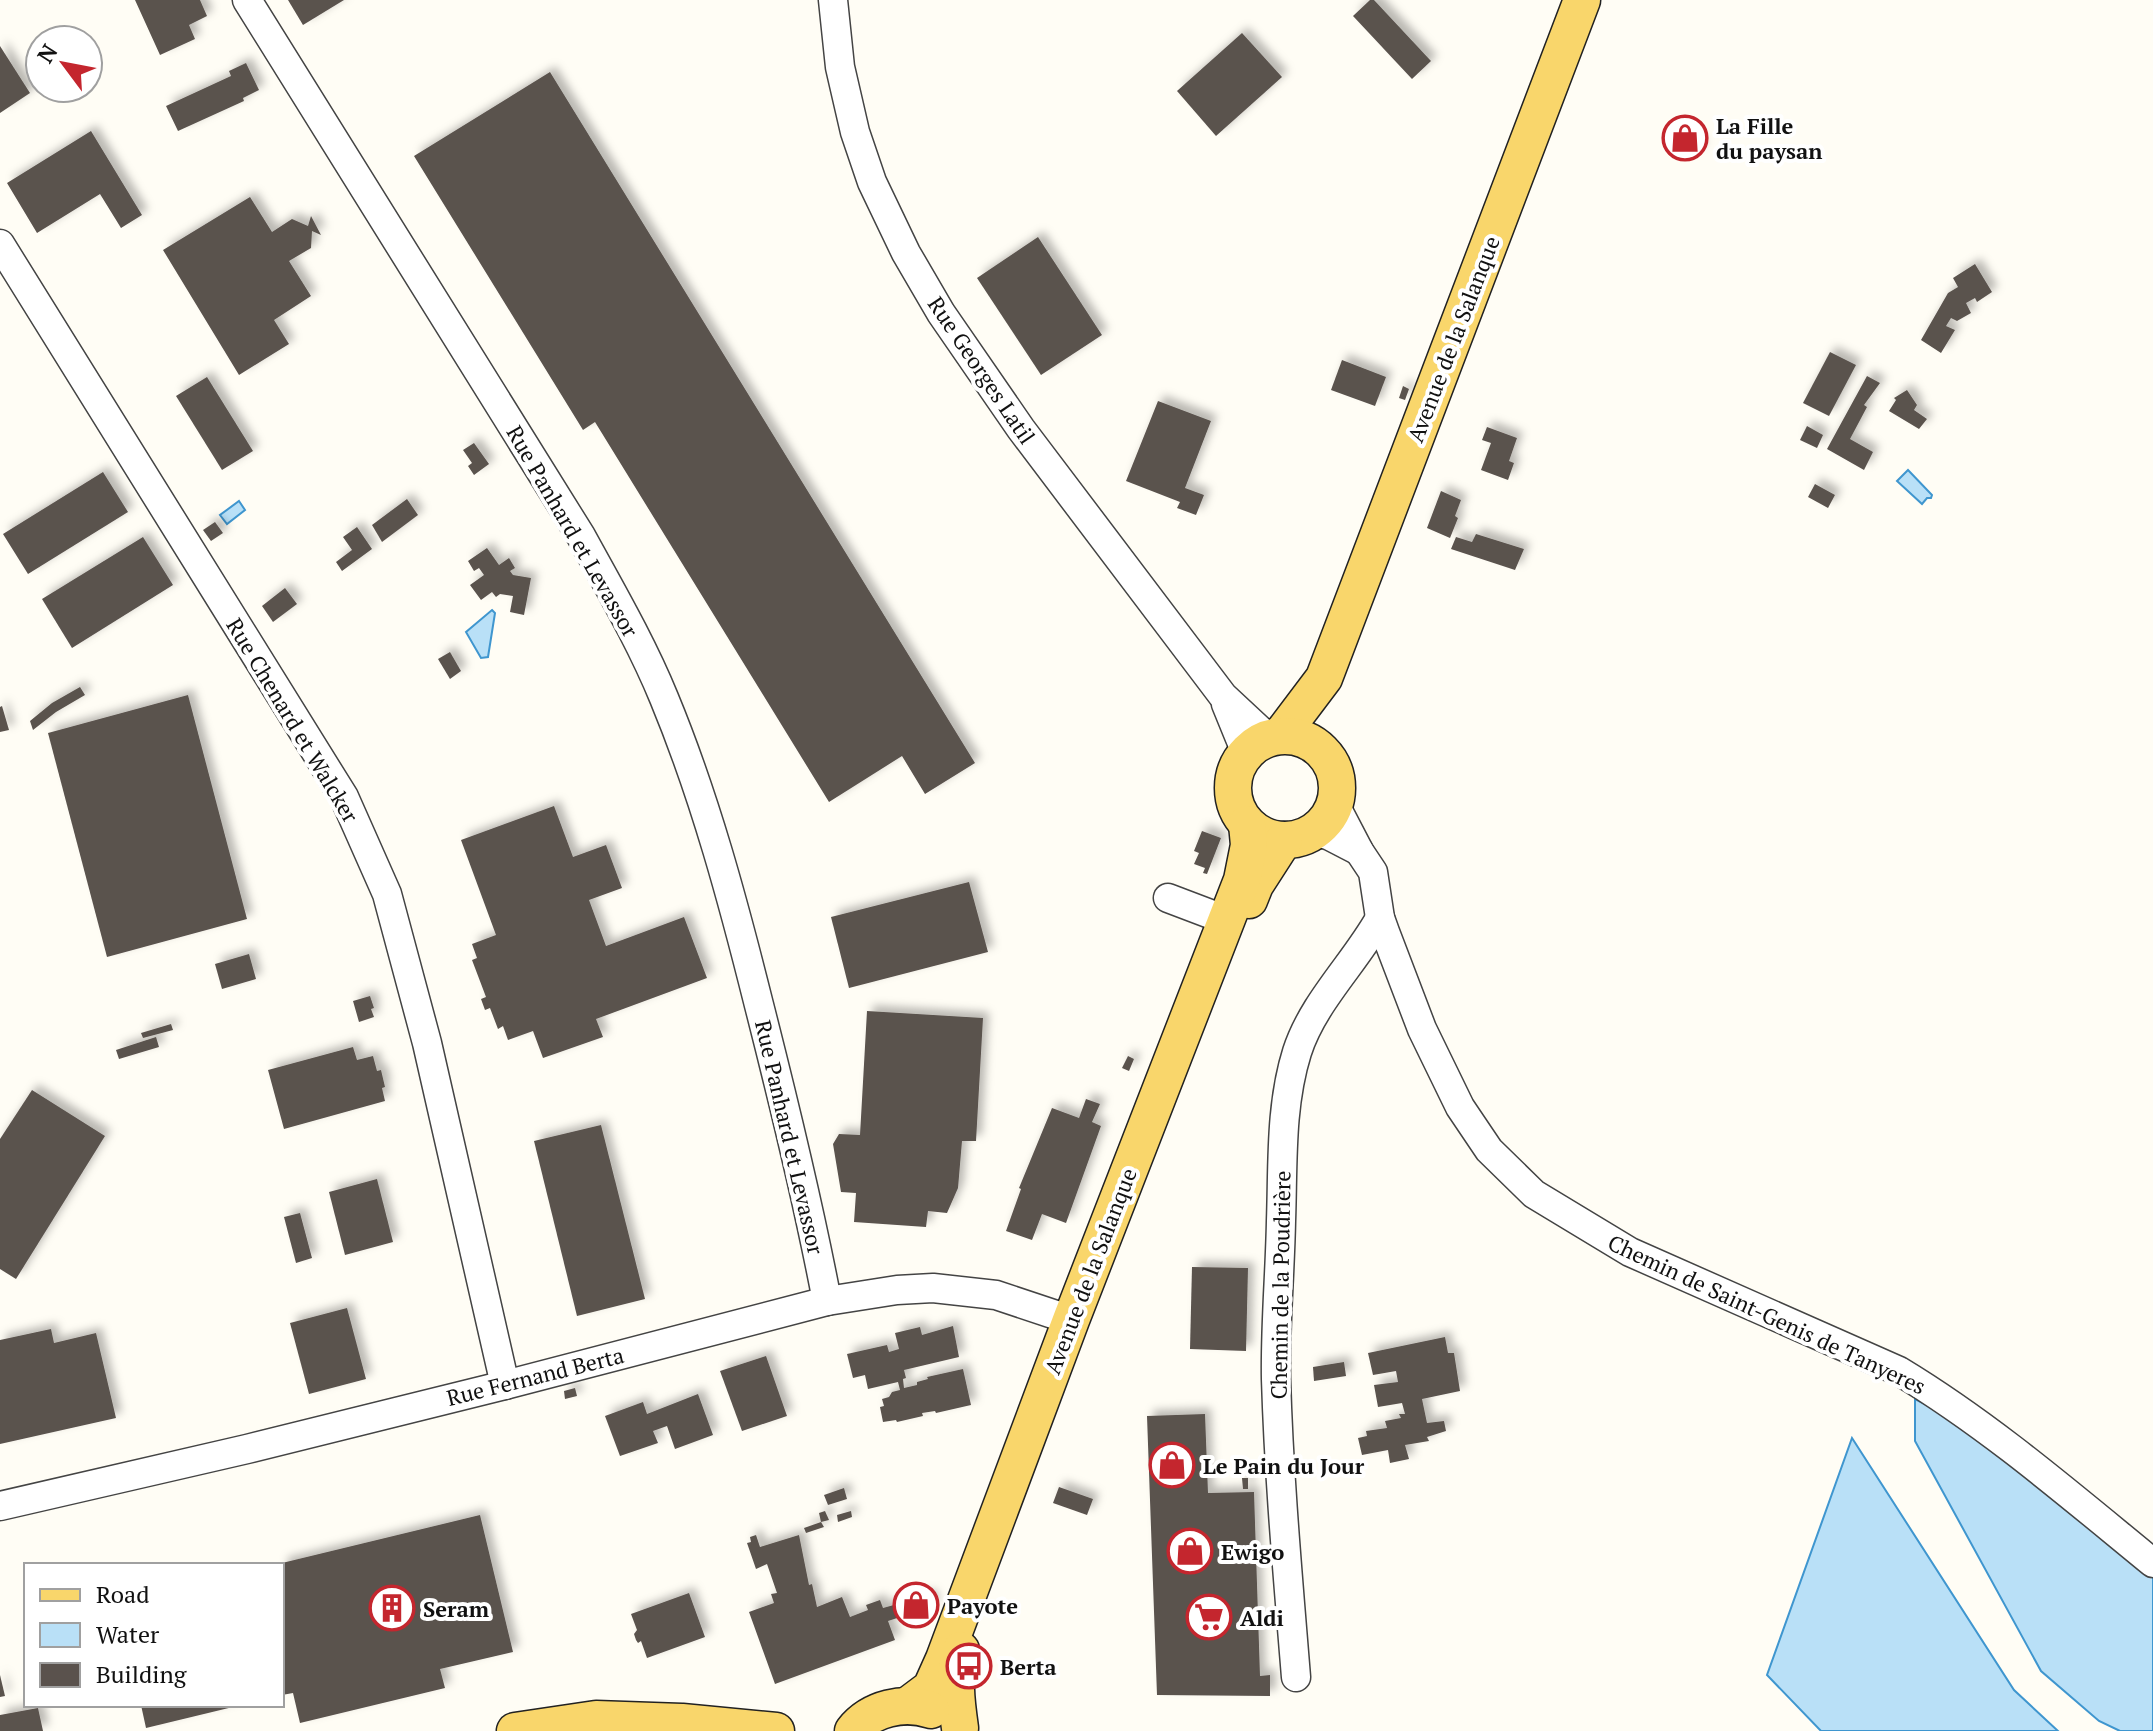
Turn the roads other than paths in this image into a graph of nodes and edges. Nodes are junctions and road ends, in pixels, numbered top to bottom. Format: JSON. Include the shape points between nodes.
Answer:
{"nodes":[{"id":1,"x":247,"y":0,"type":"edge"},
{"id":2,"x":833,"y":0,"type":"edge"},
{"id":3,"x":1582,"y":0,"type":"edge"},
{"id":4,"x":0,"y":244,"type":"edge"},
{"id":5,"x":1324,"y":678,"type":"junction"},
{"id":6,"x":1265,"y":742,"type":"junction"},
{"id":7,"x":1323,"y":752,"type":"junction"},
{"id":8,"x":1247,"y":824,"type":"junction"},
{"id":9,"x":1311,"y":825,"type":"junction"},
{"id":10,"x":1168,"y":898,"type":"dead end"},
{"id":11,"x":1380,"y":918,"type":"junction"},
{"id":12,"x":1226,"y":920,"type":"junction"},
{"id":13,"x":827,"y":1301,"type":"junction"},
{"id":14,"x":1071,"y":1320,"type":"junction"},
{"id":15,"x":505,"y":1385,"type":"junction"},
{"id":16,"x":0,"y":1506,"type":"edge"},
{"id":17,"x":2153,"y":1563,"type":"edge"},
{"id":18,"x":1296,"y":1677,"type":"dead end"},
{"id":19,"x":907,"y":1706,"type":"junction"},
{"id":20,"x":850,"y":1729,"type":"edge"},
{"id":21,"x":961,"y":1730,"type":"edge"},
{"id":22,"x":515,"y":1731,"type":"edge"},
{"id":23,"x":776,"y":1731,"type":"edge"}],
"edges":[{"from":1,"to":13,"type":"street","name":"Rue Panhard et Levassor","via":[[581,536],[663,696],[729,885]]},
{"from":2,"to":6,"type":"street","name":"Rue Georges Latil","via":[[840,67],[855,132],[906,253],[1021,429],[1223,696]]},
{"from":3,"to":5,"type":"main road","name":"Avenue de la Salanque"},
{"from":4,"to":15,"type":"street","name":"Rue Chenard et Walcker","via":[[344,797],[387,894],[427,1043]]},
{"from":5,"to":6,"type":"main road"},
{"from":5,"to":7,"type":"main road"},
{"from":6,"to":7,"type":"main road","via":[[1297,737]]},
{"from":6,"to":8,"type":"main road","via":[[1237,766],[1233,781],[1233,796]]},
{"from":7,"to":9,"type":"main road","via":[[1337,789]]},
{"from":8,"to":9,"type":"main road","via":[[1270,838]]},
{"from":8,"to":12,"type":"main road","name":"Avenue de la Salanque","via":[[1242,880]]},
{"from":9,"to":11,"type":"street","name":"Chemin de Saint-Genis de Tanyeres","via":[[1359,851],[1373,872]]},
{"from":9,"to":21,"type":"main road","name":"Avenue de la Salanque","via":[[1255,885],[1101,1277],[962,1646],[955,1696]]},
{"from":10,"to":12,"type":"street"},
{"from":11,"to":17,"type":"street","name":"Chemin de Saint-Genis de Tanyeres","via":[[1422,1029],[1460,1107],[1489,1150],[1534,1194],[1630,1252],[1899,1371],[1998,1439]]},
{"from":11,"to":18,"type":"street","name":"Chemin de la Poudrière","via":[[1307,1029],[1286,1104],[1276,1375]]},
{"from":12,"to":14,"type":"main road","name":"Avenue de la Salanque"},
{"from":13,"to":14,"type":"street","name":"Rue Fernand Berta","via":[[933,1288],[996,1295]]},
{"from":13,"to":15,"type":"street","name":"Rue Fernand Berta"},
{"from":14,"to":19,"type":"main road","name":"Avenue de la Salanque","via":[[944,1659],[931,1688]]},
{"from":15,"to":16,"type":"street","name":"Rue Fernand Berta"},
{"from":19,"to":20,"type":"main road","via":[[873,1714]]},
{"from":19,"to":21,"type":"main road","via":[[944,1716]]},
{"from":22,"to":23,"type":"main road","via":[[596,1719]]}]}
